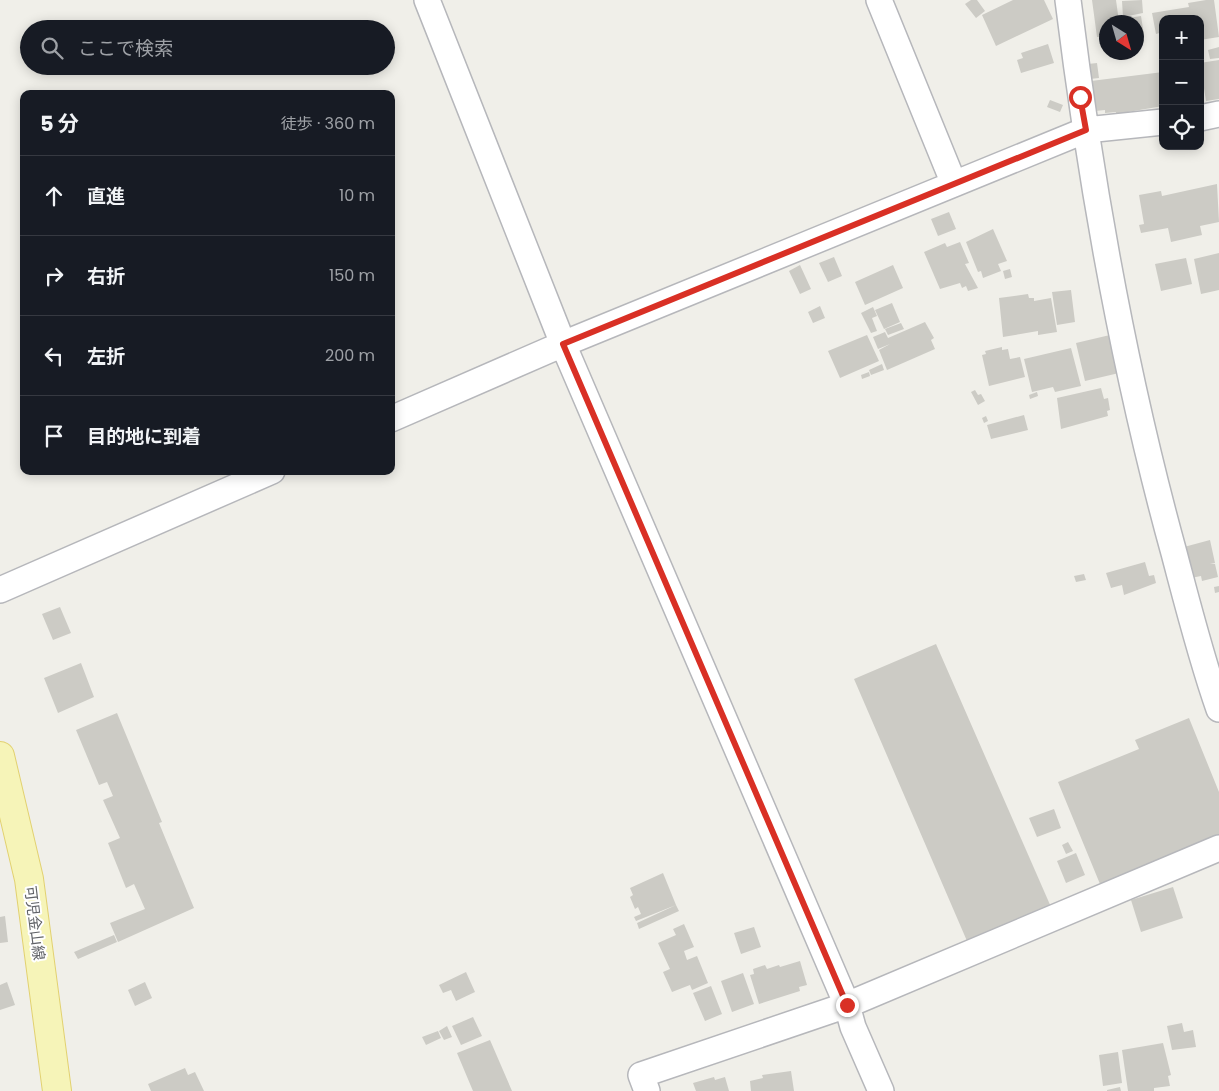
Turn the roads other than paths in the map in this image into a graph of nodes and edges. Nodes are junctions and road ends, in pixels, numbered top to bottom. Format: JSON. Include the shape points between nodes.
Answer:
{"nodes":[{"id":1,"x":427,"y":0,"type":"edge"},
{"id":2,"x":879,"y":0,"type":"edge"},
{"id":3,"x":1068,"y":0,"type":"edge"},
{"id":4,"x":1219,"y":114,"type":"edge"},
{"id":5,"x":1204,"y":117,"type":"edge"},
{"id":6,"x":1159,"y":122,"type":"edge"},
{"id":7,"x":1086,"y":130,"type":"junction"},
{"id":8,"x":954,"y":184,"type":"junction"},
{"id":9,"x":563,"y":344,"type":"junction"},
{"id":10,"x":395,"y":417,"type":"edge"},
{"id":11,"x":263,"y":475,"type":"edge"},
{"id":12,"x":0,"y":590,"type":"edge"},
{"id":13,"x":1219,"y":709,"type":"edge"},
{"id":14,"x":0,"y":756,"type":"edge"},
{"id":15,"x":1219,"y":848,"type":"edge"},
{"id":16,"x":847,"y":1005,"type":"junction"},
{"id":17,"x":57,"y":1091,"type":"edge"},
{"id":18,"x":647,"y":1091,"type":"edge"},
{"id":19,"x":881,"y":1091,"type":"edge"}],
"edges":[{"from":1,"to":9,"type":"street"},
{"from":2,"to":8,"type":"street"},
{"from":3,"to":7,"type":"street"},
{"from":4,"to":5,"type":"street"},
{"from":6,"to":7,"type":"street"},
{"from":7,"to":8,"type":"street"},
{"from":7,"to":13,"type":"street","via":[[1110,278],[1150,464]]},
{"from":8,"to":9,"type":"street"},
{"from":9,"to":10,"type":"street"},
{"from":9,"to":16,"type":"street"},
{"from":11,"to":12,"type":"street"},
{"from":14,"to":17,"type":"main road","name":"可児金山線","via":[[29,879]]},
{"from":15,"to":16,"type":"street"},
{"from":16,"to":18,"type":"street","via":[[641,1075]]},
{"from":16,"to":19,"type":"street","via":[[853,1027]]}]}
